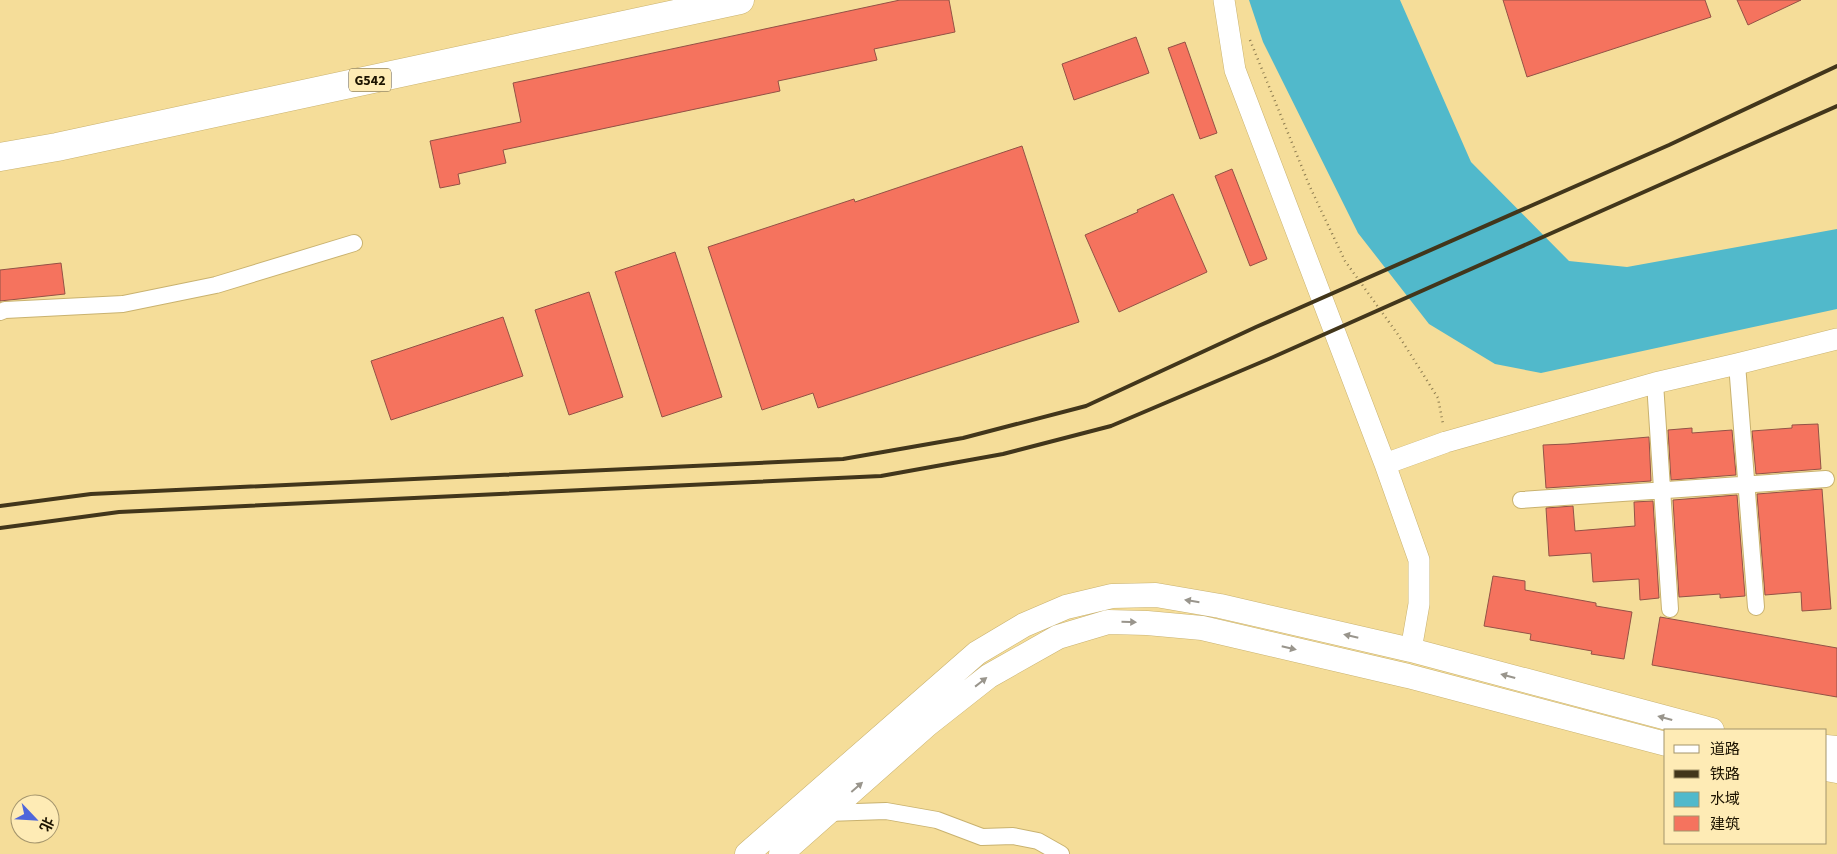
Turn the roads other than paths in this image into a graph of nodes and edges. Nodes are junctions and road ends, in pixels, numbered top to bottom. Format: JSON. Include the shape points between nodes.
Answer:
{"nodes":[{"id":1,"x":740,"y":0,"type":"edge"},
{"id":2,"x":1224,"y":0,"type":"edge"},
{"id":3,"x":0,"y":157,"type":"edge"},
{"id":4,"x":354,"y":243,"type":"dead end"},
{"id":5,"x":0,"y":312,"type":"edge"},
{"id":6,"x":1837,"y":339,"type":"edge"},
{"id":7,"x":1737,"y":364,"type":"junction"},
{"id":8,"x":1654,"y":383,"type":"junction"},
{"id":9,"x":1386,"y":464,"type":"junction"},
{"id":10,"x":1826,"y":479,"type":"dead end"},
{"id":11,"x":1746,"y":484,"type":"junction"},
{"id":12,"x":1662,"y":490,"type":"junction"},
{"id":13,"x":1521,"y":500,"type":"dead end"},
{"id":14,"x":1756,"y":607,"type":"dead end"},
{"id":15,"x":1670,"y":609,"type":"dead end"},
{"id":16,"x":1411,"y":650,"type":"junction"},
{"id":17,"x":1708,"y":729,"type":"edge"},
{"id":18,"x":1664,"y":743,"type":"edge"},
{"id":19,"x":827,"y":813,"type":"junction"},
{"id":20,"x":747,"y":854,"type":"edge"},
{"id":21,"x":781,"y":854,"type":"edge"},
{"id":22,"x":1061,"y":854,"type":"edge"}],
"edges":[{"from":1,"to":3,"type":"highway","number":"G542"},
{"from":2,"to":9,"type":"street","via":[[1235,70]]},
{"from":4,"to":5,"type":"street","via":[[216,285],[123,304]]},
{"from":6,"to":7,"type":"street"},
{"from":7,"to":8,"type":"street"},
{"from":7,"to":11,"type":"street"},
{"from":8,"to":9,"type":"street","via":[[1446,442]]},
{"from":8,"to":12,"type":"street"},
{"from":9,"to":16,"type":"street","via":[[1419,560],[1419,604]]},
{"from":10,"to":11,"type":"street"},
{"from":11,"to":12,"type":"street"},
{"from":11,"to":14,"type":"street"},
{"from":12,"to":13,"type":"street"},
{"from":12,"to":15,"type":"street"},
{"from":17,"to":16,"type":"main road","one_way":true},
{"from":16,"to":20,"type":"main road","one_way":true,"via":[[1220,606],[1156,595],[1112,596],[1066,607],[1024,625],[977,653]]},
{"from":19,"to":18,"type":"main road","one_way":true,"via":[[928,724],[989,676],[1058,637],[1108,622],[1202,628],[1408,676]]},
{"from":19,"to":21,"type":"main road"},
{"from":19,"to":22,"type":"street","via":[[886,811],[912,815],[937,820],[982,837],[1014,836],[1038,841]]}]}
